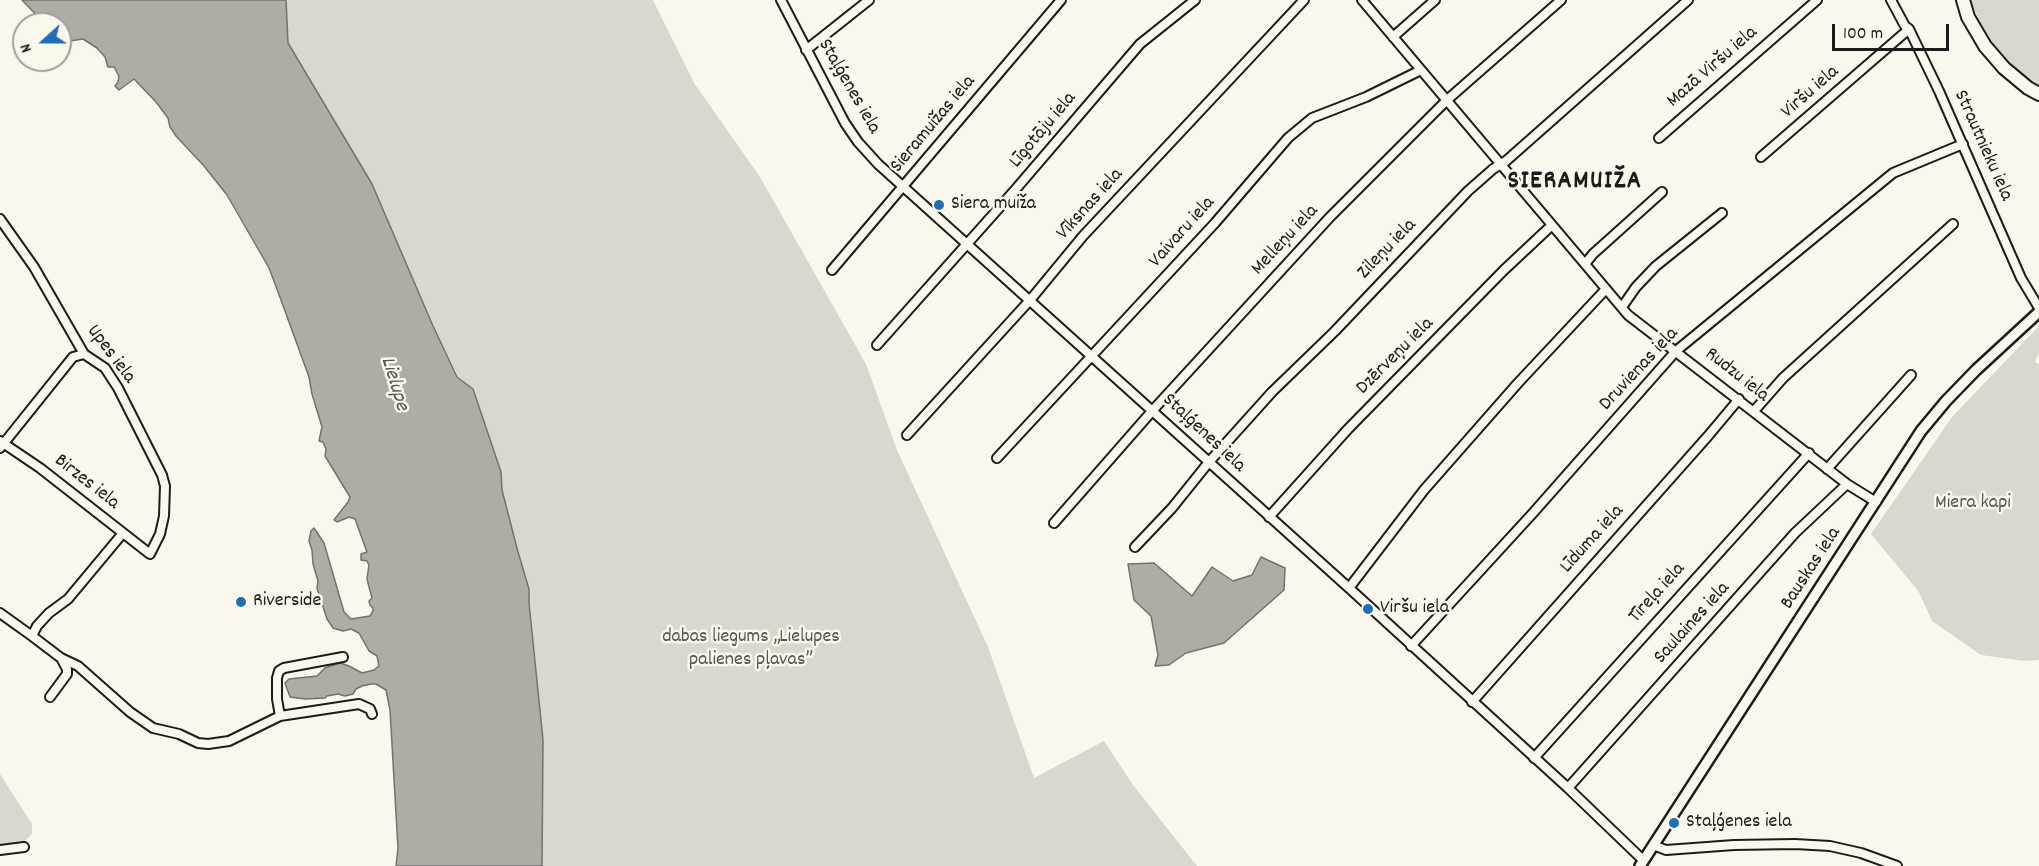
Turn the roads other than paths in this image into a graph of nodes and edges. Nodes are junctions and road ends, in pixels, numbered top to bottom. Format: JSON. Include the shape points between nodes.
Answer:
{"nodes":[{"id":1,"x":781,"y":0,"type":"edge"},
{"id":2,"x":869,"y":0,"type":"edge"},
{"id":3,"x":1061,"y":0,"type":"edge"},
{"id":4,"x":1195,"y":0,"type":"edge"},
{"id":5,"x":1304,"y":0,"type":"edge"},
{"id":6,"x":1362,"y":0,"type":"edge"},
{"id":7,"x":1435,"y":0,"type":"edge"},
{"id":8,"x":1561,"y":0,"type":"edge"},
{"id":9,"x":1688,"y":0,"type":"edge"},
{"id":10,"x":1817,"y":0,"type":"edge"},
{"id":11,"x":1891,"y":0,"type":"edge"},
{"id":12,"x":1963,"y":0,"type":"edge"},
{"id":13,"x":1909,"y":29,"type":"junction"},
{"id":14,"x":1393,"y":37,"type":"junction"},
{"id":15,"x":806,"y":50,"type":"junction"},
{"id":16,"x":1421,"y":70,"type":"junction"},
{"id":17,"x":2039,"y":94,"type":"edge"},
{"id":18,"x":1447,"y":100,"type":"junction"},
{"id":19,"x":1659,"y":138,"type":"dead end"},
{"id":20,"x":1963,"y":144,"type":"junction"},
{"id":21,"x":1761,"y":157,"type":"dead end"},
{"id":22,"x":1501,"y":165,"type":"junction"},
{"id":23,"x":904,"y":186,"type":"junction"},
{"id":24,"x":1662,"y":192,"type":"dead end"},
{"id":25,"x":1722,"y":213,"type":"dead end"},
{"id":26,"x":0,"y":219,"type":"edge"},
{"id":27,"x":1953,"y":224,"type":"dead end"},
{"id":28,"x":1552,"y":225,"type":"junction"},
{"id":29,"x":969,"y":243,"type":"junction"},
{"id":30,"x":1586,"y":264,"type":"junction"},
{"id":31,"x":832,"y":270,"type":"dead end"},
{"id":32,"x":1606,"y":289,"type":"junction"},
{"id":33,"x":1031,"y":299,"type":"junction"},
{"id":34,"x":1622,"y":307,"type":"junction"},
{"id":35,"x":2039,"y":310,"type":"edge"},
{"id":36,"x":877,"y":345,"type":"dead end"},
{"id":37,"x":1676,"y":351,"type":"junction"},
{"id":38,"x":84,"y":354,"type":"junction"},
{"id":39,"x":1093,"y":356,"type":"junction"},
{"id":40,"x":1911,"y":375,"type":"dead end"},
{"id":41,"x":1738,"y":399,"type":"junction"},
{"id":42,"x":1153,"y":410,"type":"junction"},
{"id":43,"x":1754,"y":411,"type":"junction"},
{"id":44,"x":907,"y":435,"type":"dead end"},
{"id":45,"x":1,"y":444,"type":"edge"},
{"id":46,"x":1809,"y":453,"type":"junction"},
{"id":47,"x":997,"y":458,"type":"dead end"},
{"id":48,"x":1209,"y":462,"type":"junction"},
{"id":49,"x":1827,"y":469,"type":"junction"},
{"id":50,"x":1847,"y":484,"type":"junction"},
{"id":51,"x":1876,"y":502,"type":"junction"},
{"id":52,"x":1269,"y":517,"type":"junction"},
{"id":53,"x":1054,"y":523,"type":"dead end"},
{"id":54,"x":123,"y":533,"type":"junction"},
{"id":55,"x":1135,"y":547,"type":"dead end"},
{"id":56,"x":150,"y":554,"type":"joint"},
{"id":57,"x":1349,"y":588,"type":"junction"},
{"id":58,"x":0,"y":613,"type":"edge"},
{"id":59,"x":32,"y":636,"type":"junction"},
{"id":60,"x":1411,"y":646,"type":"junction"},
{"id":61,"x":344,"y":657,"type":"dead end"},
{"id":62,"x":61,"y":658,"type":"junction"},
{"id":63,"x":50,"y":697,"type":"dead end"},
{"id":64,"x":1472,"y":702,"type":"junction"},
{"id":65,"x":372,"y":714,"type":"dead end"},
{"id":66,"x":280,"y":716,"type":"junction"},
{"id":67,"x":1534,"y":758,"type":"junction"},
{"id":68,"x":1568,"y":788,"type":"junction"},
{"id":69,"x":1653,"y":845,"type":"junction"},
{"id":70,"x":24,"y":847,"type":"dead end"},
{"id":71,"x":0,"y":850,"type":"edge"},
{"id":72,"x":1641,"y":863,"type":"edge"},
{"id":73,"x":1897,"y":866,"type":"edge"}],
"edges":[{"from":1,"to":15,"type":"street","name":"Staļģenes iela"},
{"from":2,"to":15,"type":"street"},
{"from":3,"to":23,"type":"street","name":"Sieramuižas iela"},
{"from":4,"to":29,"type":"street","name":"Līgotāju iela","via":[[1140,44]]},
{"from":5,"to":33,"type":"street","name":"Vīksnas iela","via":[[1083,236]]},
{"from":6,"to":14,"type":"street","name":"Rudzu iela"},
{"from":7,"to":14,"type":"street"},
{"from":8,"to":18,"type":"street","name":"Melleņu iela"},
{"from":9,"to":22,"type":"street","name":"Zileņu iela"},
{"from":10,"to":19,"type":"street","name":"Mazā Viršu iela"},
{"from":11,"to":13,"type":"street","name":"Strautnieku iela"},
{"from":12,"to":17,"type":"highway","via":[[1985,46],[2004,68]]},
{"from":13,"to":20,"type":"street","name":"Strautnieku iela"},
{"from":13,"to":21,"type":"street","name":"Viršu iela"},
{"from":14,"to":16,"type":"street","name":"Rudzu iela"},
{"from":15,"to":23,"type":"street","name":"Staļģenes iela","via":[[858,142]]},
{"from":16,"to":18,"type":"street","name":"Rudzu iela"},
{"from":16,"to":39,"type":"street","name":"Vaivaru iela","via":[[1312,118],[1288,138]]},
{"from":18,"to":22,"type":"street","name":"Rudzu iela"},
{"from":18,"to":42,"type":"street","name":"Melleņu iela","via":[[1330,217]]},
{"from":20,"to":35,"type":"street","name":"Strautnieku iela","via":[[2021,278]]},
{"from":20,"to":37,"type":"street","name":"Druvienas iela","via":[[1893,173]]},
{"from":22,"to":28,"type":"street","name":"Rudzu iela"},
{"from":22,"to":48,"type":"street","name":"Zileņu iela","via":[[1468,191]]},
{"from":23,"to":29,"type":"street","name":"Staļģenes iela"},
{"from":23,"to":31,"type":"street","name":"Sieramuižas iela"},
{"from":24,"to":30,"type":"street"},
{"from":25,"to":34,"type":"street","via":[[1656,266]]},
{"from":26,"to":38,"type":"street","name":"Upes iela","via":[[34,267]]},
{"from":27,"to":43,"type":"street","via":[[1782,378]]},
{"from":28,"to":30,"type":"street","name":"Rudzu iela"},
{"from":28,"to":52,"type":"street","name":"Dzērveņu iela","via":[[1348,429]]},
{"from":29,"to":33,"type":"street","name":"Staļģenes iela"},
{"from":29,"to":36,"type":"street","name":"Līgotāju iela"},
{"from":30,"to":32,"type":"street","name":"Rudzu iela"},
{"from":32,"to":34,"type":"street","name":"Rudzu iela"},
{"from":32,"to":57,"type":"street","via":[[1424,490]]},
{"from":33,"to":39,"type":"street","name":"Staļģenes iela"},
{"from":33,"to":44,"type":"street","name":"Vīksnas iela"},
{"from":34,"to":37,"type":"street","name":"Rudzu iela"},
{"from":35,"to":51,"type":"street","name":"Bauskas iela","via":[[1946,401],[1921,431]]},
{"from":37,"to":41,"type":"street","name":"Rudzu iela"},
{"from":37,"to":60,"type":"street","name":"Druvienas iela"},
{"from":38,"to":45,"type":"street","via":[[73,357]]},
{"from":38,"to":56,"type":"street","name":"Upes iela","via":[[105,368],[118,388],[165,486],[164,516]]},
{"from":39,"to":42,"type":"street","name":"Staļģenes iela"},
{"from":39,"to":47,"type":"street","name":"Vaivaru iela"},
{"from":40,"to":49,"type":"street"},
{"from":41,"to":43,"type":"street","name":"Rudzu iela"},
{"from":41,"to":64,"type":"street","name":"Līduma iela"},
{"from":42,"to":48,"type":"street","name":"Staļģenes iela"},
{"from":42,"to":53,"type":"street","name":"Melleņu iela"},
{"from":43,"to":46,"type":"street","name":"Rudzu iela"},
{"from":45,"to":54,"type":"street","name":"Birzes iela","via":[[19,452]]},
{"from":46,"to":49,"type":"street","name":"Rudzu iela"},
{"from":46,"to":67,"type":"street","name":"Tīreļa iela"},
{"from":48,"to":52,"type":"street","name":"Staļģenes iela"},
{"from":48,"to":55,"type":"street","name":"Zileņu iela"},
{"from":49,"to":50,"type":"street","name":"Rudzu iela"},
{"from":50,"to":51,"type":"street","name":"Rudzu iela"},
{"from":50,"to":68,"type":"street","name":"Saulaines iela","via":[[1795,533]]},
{"from":51,"to":69,"type":"street","name":"Bauskas iela"},
{"from":52,"to":57,"type":"street","name":"Staļģenes iela"},
{"from":54,"to":56,"type":"street","name":"Birzes iela"},
{"from":54,"to":59,"type":"street"},
{"from":57,"to":60,"type":"street","name":"Staļģenes iela"},
{"from":58,"to":59,"type":"street"},
{"from":59,"to":62,"type":"street"},
{"from":60,"to":64,"type":"street","name":"Staļģenes iela"},
{"from":61,"to":66,"type":"street","via":[[279,671]]},
{"from":62,"to":63,"type":"street","via":[[67,674]]},
{"from":62,"to":66,"type":"street","via":[[78,666],[153,728],[198,743],[229,741]]},
{"from":64,"to":67,"type":"street","name":"Staļģenes iela"},
{"from":65,"to":66,"type":"street","via":[[359,704]]},
{"from":67,"to":68,"type":"street","name":"Staļģenes iela"},
{"from":68,"to":72,"type":"street","name":"Staļģenes iela"},
{"from":69,"to":72,"type":"street","name":"Bauskas iela"},
{"from":69,"to":73,"type":"street","via":[[1666,850],[1734,845],[1830,846]]},
{"from":70,"to":71,"type":"street"}]}
